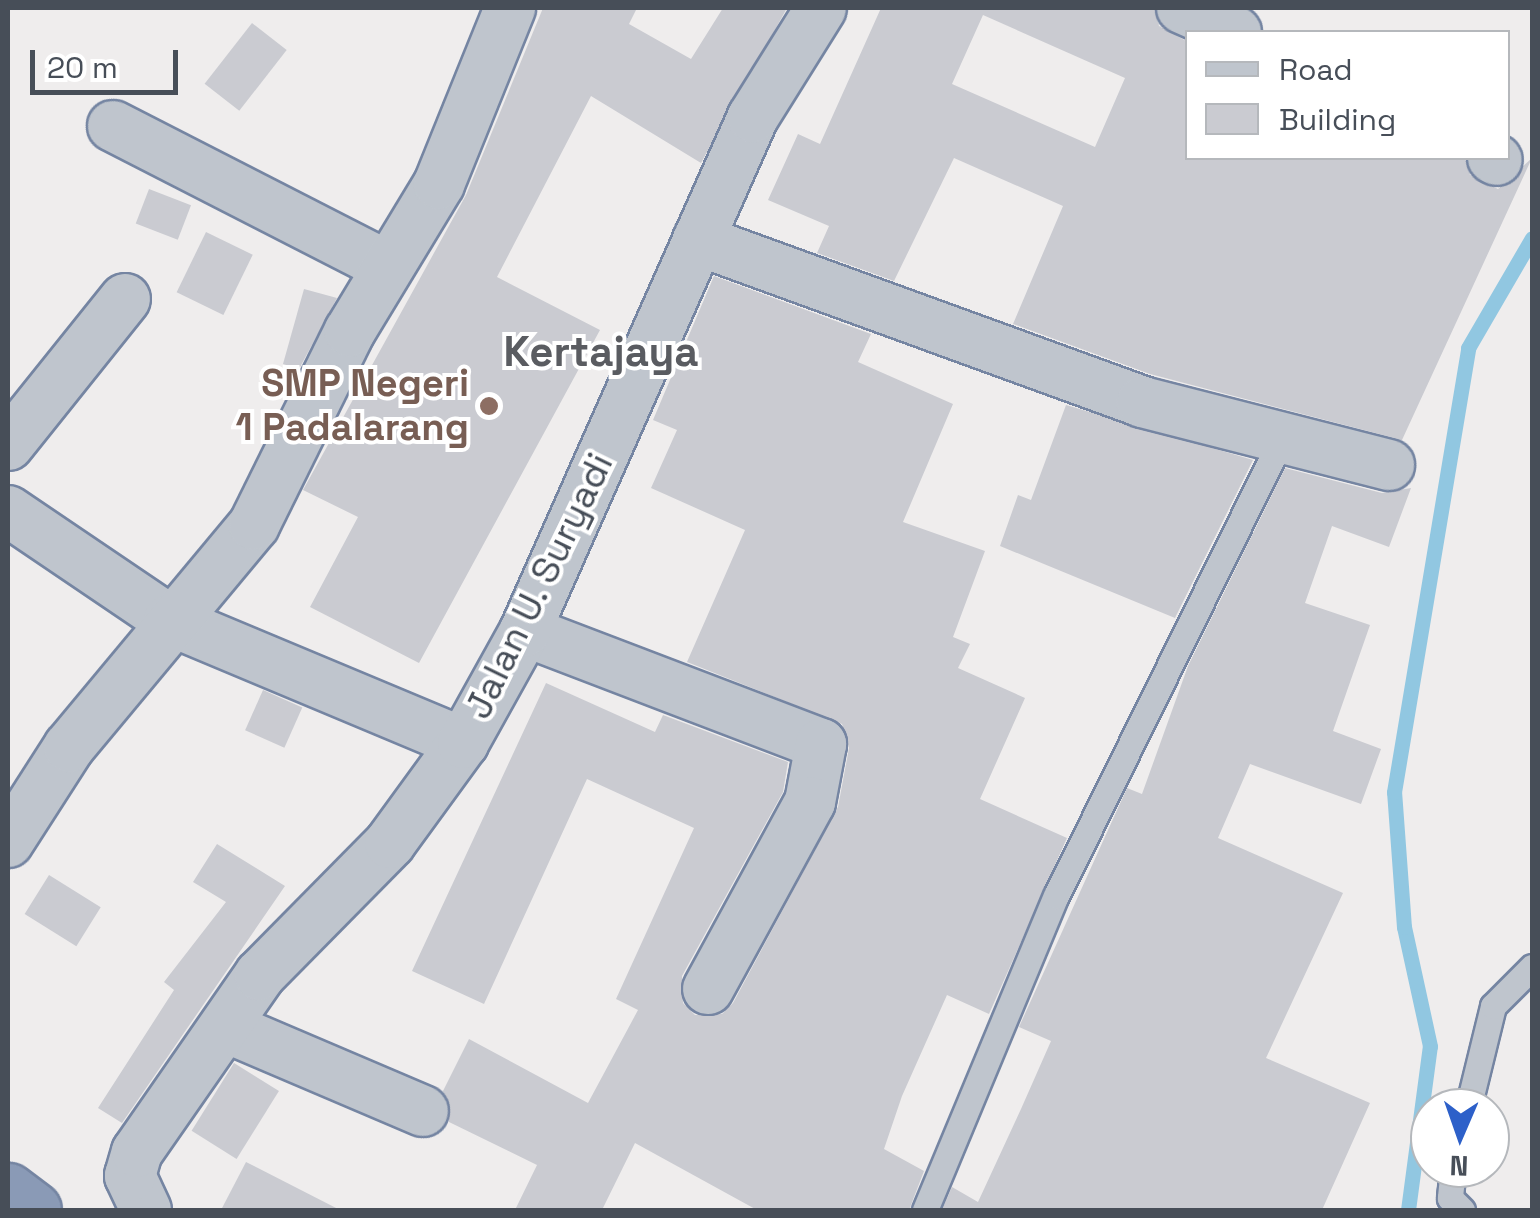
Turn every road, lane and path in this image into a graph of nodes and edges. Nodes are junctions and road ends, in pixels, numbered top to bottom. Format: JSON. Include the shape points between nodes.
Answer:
{"nodes":[{"id":1,"x":510,"y":8,"type":"edge"},
{"id":2,"x":821,"y":8,"type":"edge"},
{"id":3,"x":1182,"y":8,"type":"edge"},
{"id":4,"x":1232,"y":30,"type":"edge"},
{"id":5,"x":113,"y":126,"type":"dead end"},
{"id":6,"x":698,"y":240,"type":"junction"},
{"id":7,"x":386,"y":266,"type":"junction"},
{"id":8,"x":125,"y":299,"type":"dead end"},
{"id":9,"x":1279,"y":444,"type":"junction"},
{"id":10,"x":8,"y":445,"type":"edge"},
{"id":11,"x":1388,"y":465,"type":"dead end"},
{"id":12,"x":8,"y":511,"type":"edge"},
{"id":13,"x":170,"y":620,"type":"junction"},
{"id":14,"x":524,"y":631,"type":"junction"},
{"id":15,"x":464,"y":744,"type":"junction"},
{"id":16,"x":13,"y":818,"type":"edge"},
{"id":17,"x":1532,"y":967,"type":"edge"},
{"id":18,"x":708,"y":989,"type":"dead end"},
{"id":19,"x":226,"y":1027,"type":"junction"},
{"id":20,"x":1473,"y":1088,"type":"edge"},
{"id":21,"x":423,"y":1111,"type":"dead end"},
{"id":22,"x":1451,"y":1188,"type":"edge"},
{"id":23,"x":8,"y":1191,"type":"edge"},
{"id":24,"x":32,"y":1210,"type":"edge"},
{"id":25,"x":146,"y":1210,"type":"edge"},
{"id":26,"x":925,"y":1210,"type":"edge"},
{"id":27,"x":1462,"y":1210,"type":"edge"}],
"edges":[{"from":1,"to":7,"type":"street","via":[[462,137]]},
{"from":2,"to":6,"type":"street","name":"Jalan U. Suryadi","via":[[752,116]]},
{"from":3,"to":4,"type":"street"},
{"from":5,"to":7,"type":"street"},
{"from":6,"to":9,"type":"street","via":[[1018,360]]},
{"from":6,"to":14,"type":"street","name":"Jalan U. Suryadi"},
{"from":7,"to":13,"type":"street","via":[[254,525]]},
{"from":8,"to":10,"type":"street"},
{"from":9,"to":11,"type":"street"},
{"from":9,"to":26,"type":"lane","via":[[1056,896]]},
{"from":12,"to":13,"type":"street"},
{"from":13,"to":15,"type":"street"},
{"from":13,"to":16,"type":"street"},
{"from":14,"to":15,"type":"street","name":"Jalan U. Suryadi"},
{"from":14,"to":18,"type":"street","via":[[820,744],[810,802]]},
{"from":15,"to":19,"type":"street","name":"Jalan U. Suryadi","via":[[390,843],[260,975]]},
{"from":17,"to":20,"type":"lane","via":[[1493,1006]]},
{"from":19,"to":21,"type":"street"},
{"from":19,"to":25,"type":"street","name":"Jalan U. Suryadi","via":[[137,1152],[130,1176]]},
{"from":22,"to":27,"type":"lane","via":[[1450,1198]]},
{"from":23,"to":24,"type":"highway"}]}
